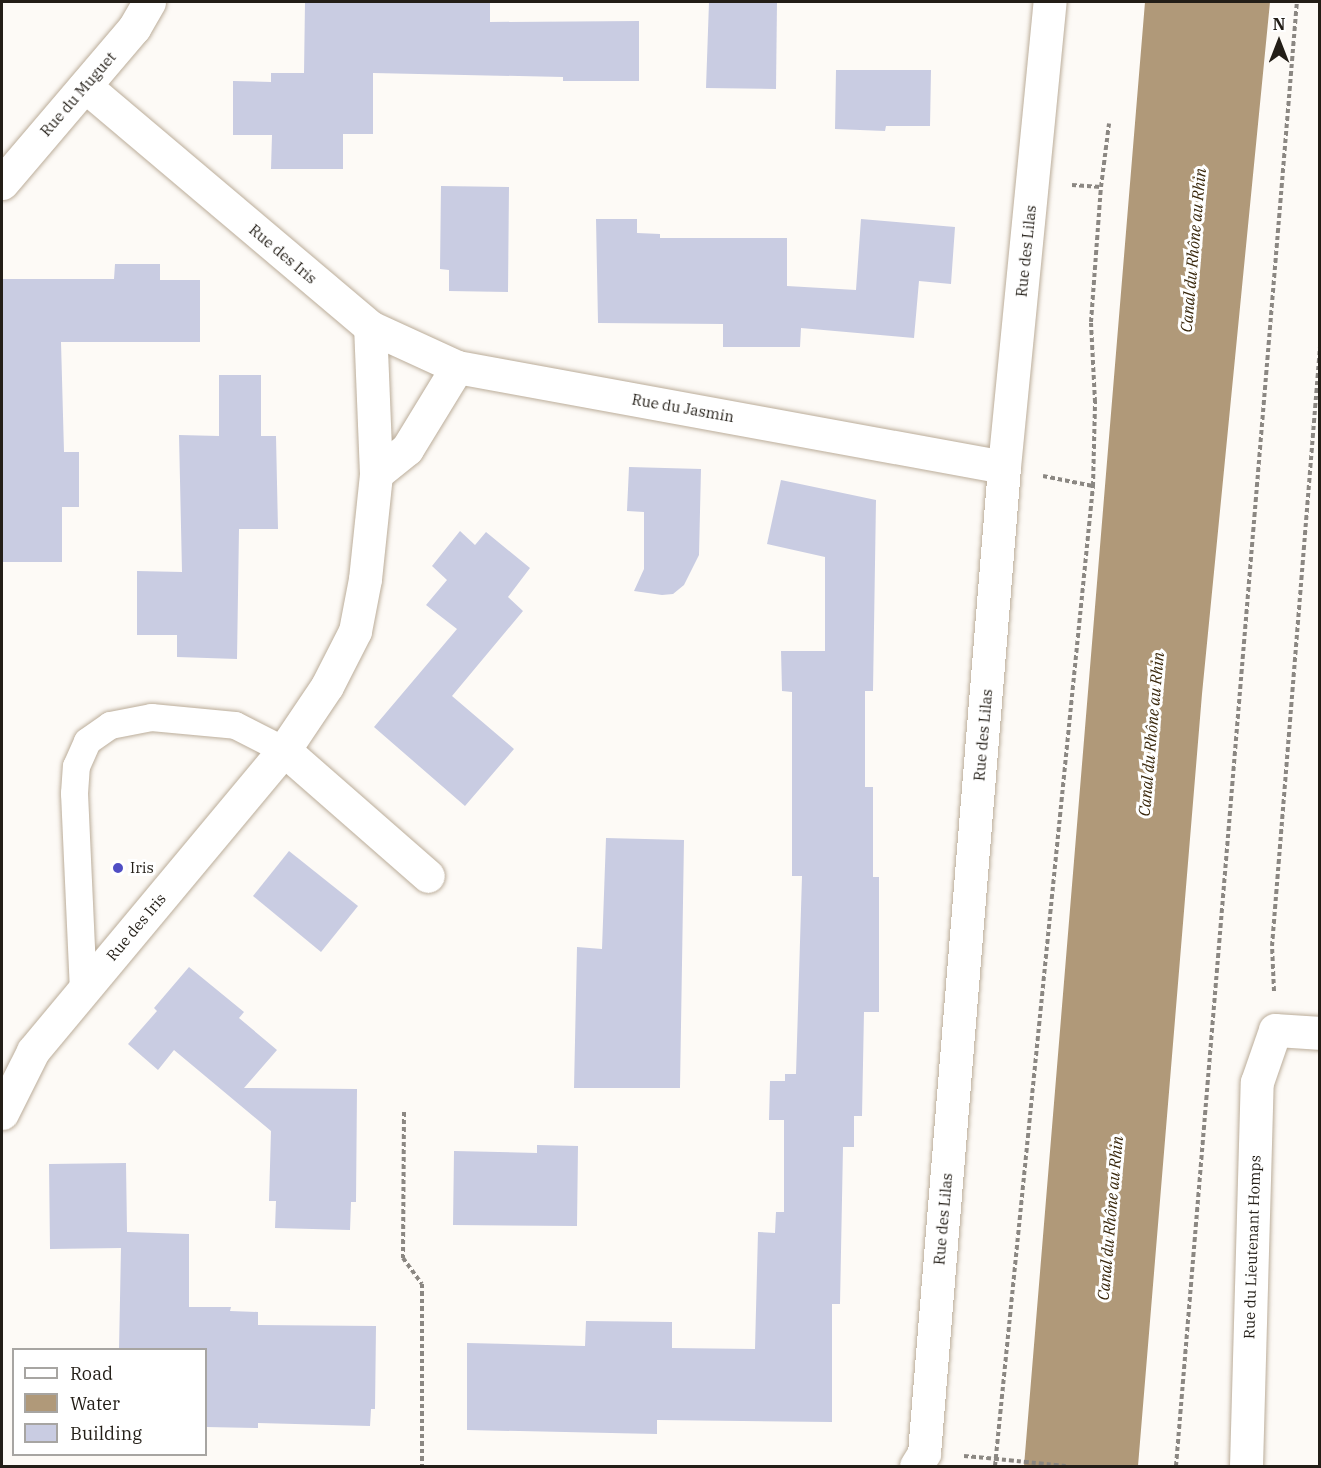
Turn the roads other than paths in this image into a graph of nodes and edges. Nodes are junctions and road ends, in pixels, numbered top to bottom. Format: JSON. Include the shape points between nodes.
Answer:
{"nodes":[{"id":1,"x":149,"y":2,"type":"edge"},
{"id":2,"x":1050,"y":2,"type":"edge"},
{"id":3,"x":85,"y":86,"type":"junction"},
{"id":4,"x":2,"y":183,"type":"edge"},
{"id":5,"x":370,"y":327,"type":"junction"},
{"id":6,"x":458,"y":367,"type":"junction"},
{"id":7,"x":1005,"y":467,"type":"junction"},
{"id":8,"x":376,"y":474,"type":"junction"},
{"id":9,"x":284,"y":750,"type":"junction"},
{"id":10,"x":428,"y":876,"type":"dead end"},
{"id":11,"x":83,"y":991,"type":"junction"},
{"id":12,"x":1320,"y":1033,"type":"edge"},
{"id":13,"x":2,"y":1113,"type":"edge"},
{"id":14,"x":915,"y":1467,"type":"edge"},
{"id":15,"x":1246,"y":1467,"type":"edge"}],
"edges":[{"from":1,"to":3,"type":"street","name":"Rue du Muguet","via":[[134,28]]},
{"from":2,"to":7,"type":"street","name":"Rue des Lilas"},
{"from":3,"to":4,"type":"street","name":"Rue du Muguet"},
{"from":3,"to":5,"type":"street","name":"Rue des Iris"},
{"from":5,"to":6,"type":"street","name":"Rue du Jasmin"},
{"from":5,"to":8,"type":"street","name":"Rue des Iris"},
{"from":6,"to":7,"type":"street","name":"Rue du Jasmin"},
{"from":6,"to":8,"type":"street","via":[[407,449]]},
{"from":7,"to":14,"type":"street","name":"Rue des Lilas","via":[[924,1453]]},
{"from":8,"to":9,"type":"street","name":"Rue des Iris","via":[[365,579],[355,631],[327,686]]},
{"from":9,"to":10,"type":"street"},
{"from":9,"to":11,"type":"street","name":"Rue des Iris"},
{"from":9,"to":11,"type":"lane","via":[[235,724],[151,717],[110,724],[87,741],[75,766]]},
{"from":11,"to":13,"type":"street","name":"Rue des Iris","via":[[33,1051]]},
{"from":12,"to":15,"type":"street","name":"Rue du Lieutenant Homps","via":[[1275,1030],[1257,1082]]}]}
